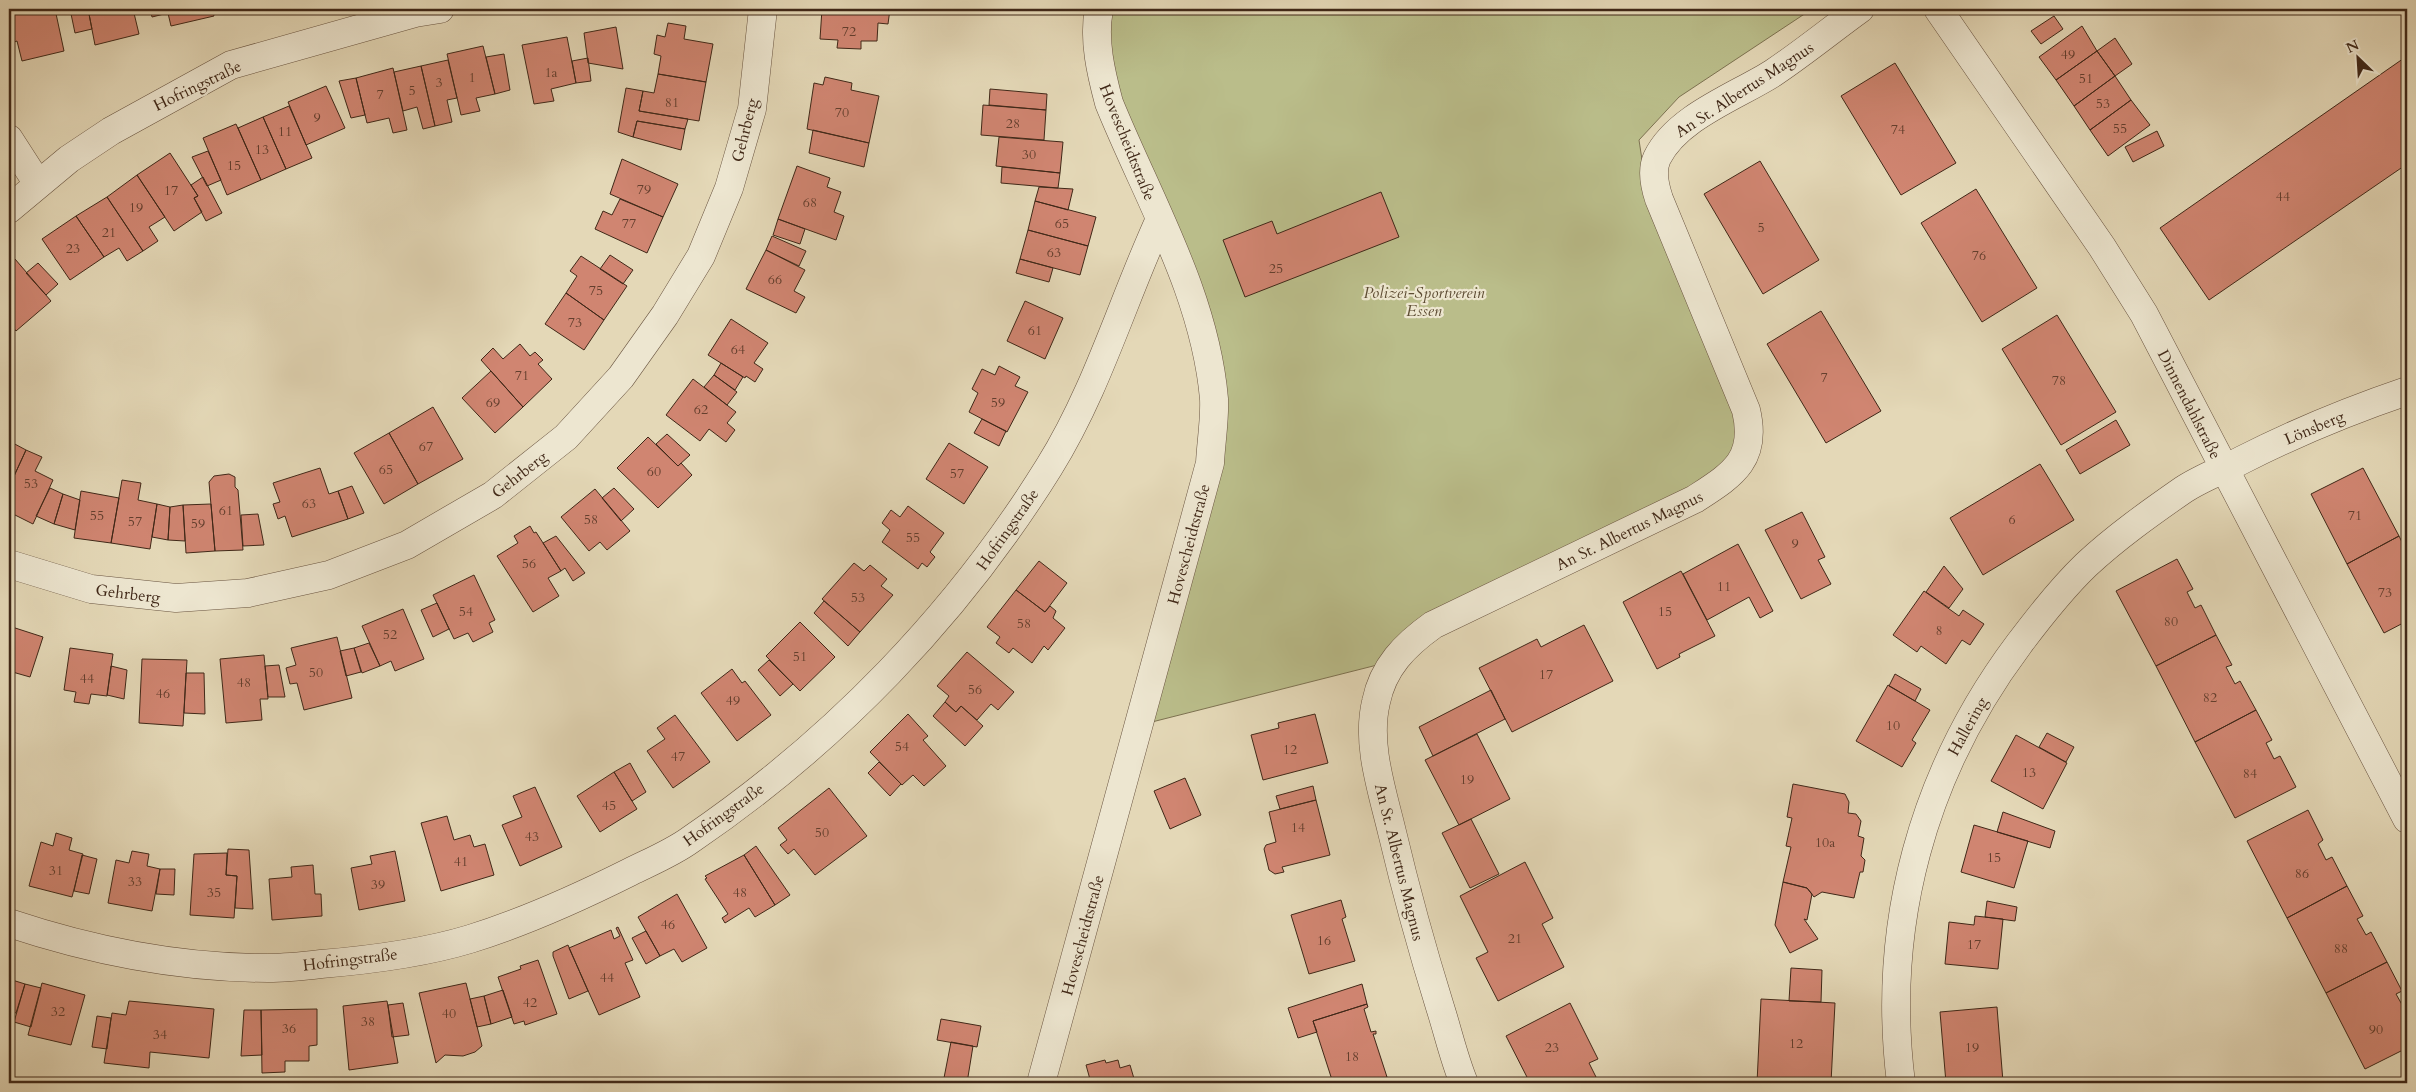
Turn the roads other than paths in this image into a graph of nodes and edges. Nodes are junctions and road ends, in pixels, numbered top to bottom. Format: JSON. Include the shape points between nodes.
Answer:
{"nodes":[{"id":1,"x":763,"y":9,"type":"edge"},
{"id":2,"x":1099,"y":9,"type":"edge"},
{"id":3,"x":1860,"y":9,"type":"edge"},
{"id":4,"x":1938,"y":9,"type":"edge"},
{"id":5,"x":424,"y":10,"type":"edge"},
{"id":6,"x":9,"y":139,"type":"edge"},
{"id":7,"x":38,"y":184,"type":"junction"},
{"id":8,"x":9,"y":209,"type":"edge"},
{"id":9,"x":1160,"y":219,"type":"junction"},
{"id":10,"x":2407,"y":391,"type":"edge"},
{"id":11,"x":2224,"y":469,"type":"junction"},
{"id":12,"x":9,"y":564,"type":"edge"},
{"id":13,"x":2407,"y":819,"type":"edge"},
{"id":14,"x":9,"y":923,"type":"edge"},
{"id":15,"x":1040,"y":1083,"type":"edge"},
{"id":16,"x":1464,"y":1083,"type":"edge"},
{"id":17,"x":1901,"y":1083,"type":"edge"}],
"edges":[{"from":1,"to":12,"type":"street","name":"Gehrberg","via":[[752,108],[729,188],[701,256],[665,316],[621,377],[566,437],[492,495],[408,545],[329,575],[248,593],[176,598],[91,589]]},
{"from":2,"to":9,"type":"street","name":"Hovescheidtstraße","via":[[1096,26],[1101,74],[1107,96]]},
{"from":3,"to":16,"type":"street","name":"An St. Albertus Magnus","via":[[1774,72],[1696,118],[1672,136],[1656,159],[1654,182],[1659,199],[1746,410],[1750,430],[1742,461],[1723,480],[1695,499],[1433,625],[1396,656],[1385,674],[1372,728],[1378,772],[1410,909]]},
{"from":4,"to":11,"type":"street","name":"Dinnendahlstraße","via":[[2102,247],[2144,314]]},
{"from":5,"to":7,"type":"street","name":"Hofringstraße","via":[[231,65],[110,131]]},
{"from":6,"to":7,"type":"street"},
{"from":7,"to":8,"type":"street","name":"Hofringstraße"},
{"from":9,"to":14,"type":"street","name":"Hofringstraße","via":[[1134,277],[1098,376],[1052,463],[1005,536],[950,607],[878,685],[800,757],[688,842],[574,900],[494,930],[468,939],[366,960],[270,968],[152,960],[56,939]]},
{"from":9,"to":15,"type":"street","name":"Hovescheidtstraße","via":[[1204,334],[1214,400],[1210,463]]},
{"from":10,"to":11,"type":"street","name":"Lönsberg","via":[[2364,405]]},
{"from":11,"to":13,"type":"street","name":"Dinnendahlstraße"},
{"from":11,"to":17,"type":"street","name":"Hallering","via":[[2155,510],[2086,566],[2044,611],[2004,664],[1973,713],[1926,816],[1911,869],[1897,967],[1896,1019]]}]}
